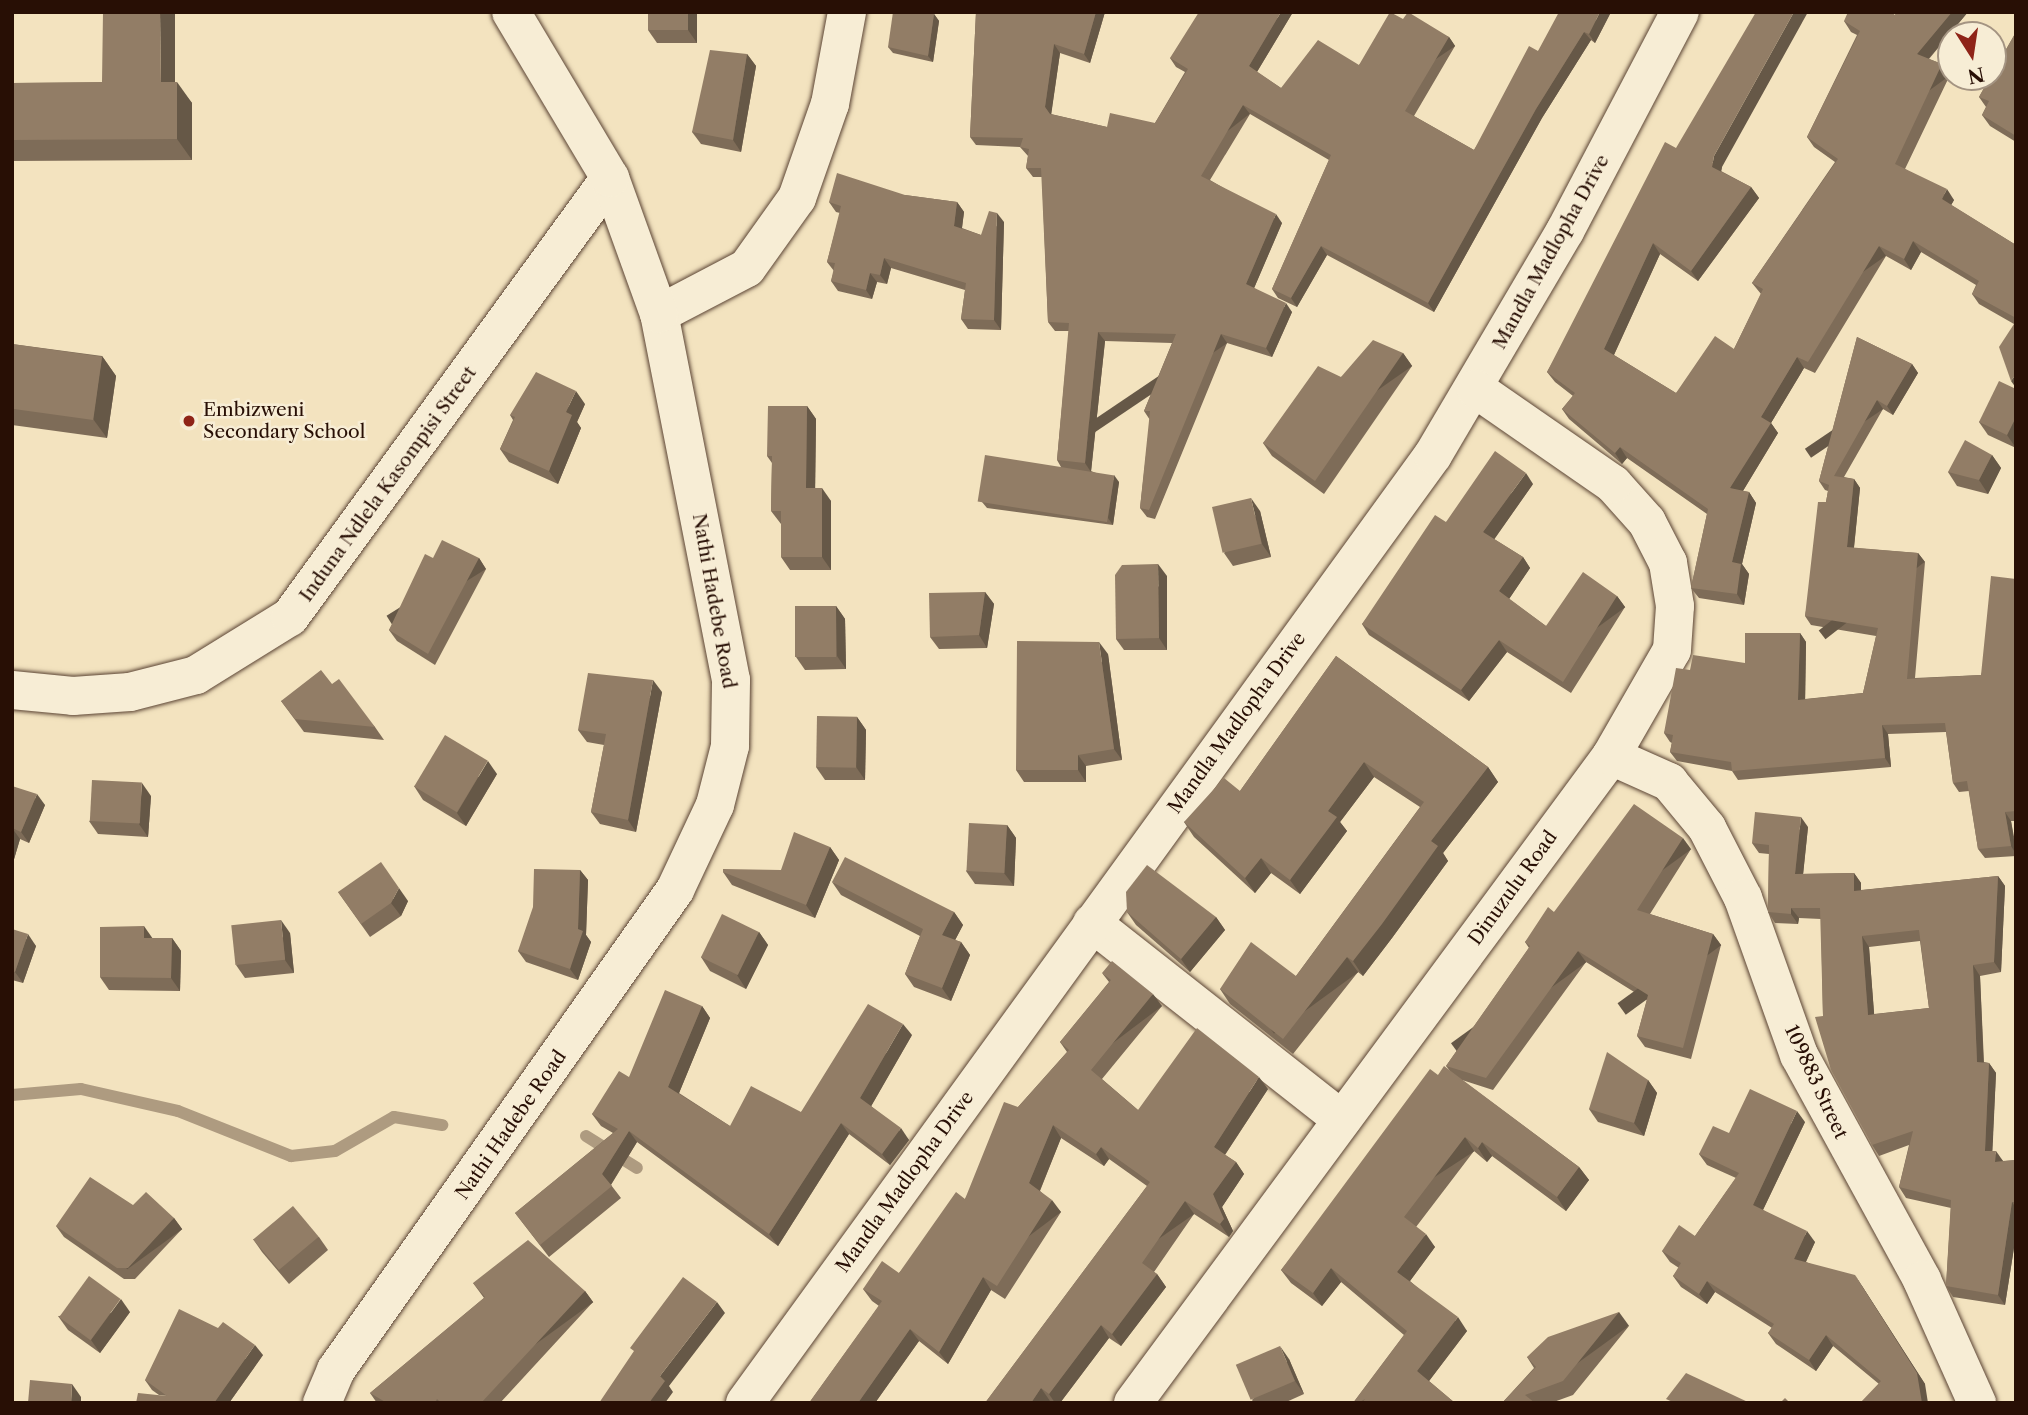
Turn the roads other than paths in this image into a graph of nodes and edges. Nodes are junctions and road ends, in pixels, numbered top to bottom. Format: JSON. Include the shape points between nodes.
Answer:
{"nodes":[{"id":1,"x":511,"y":12,"type":"edge"},
{"id":2,"x":847,"y":12,"type":"edge"},
{"id":3,"x":1680,"y":12,"type":"edge"},
{"id":4,"x":610,"y":178,"type":"junction"},
{"id":5,"x":659,"y":314,"type":"junction"},
{"id":6,"x":1476,"y":389,"type":"junction"},
{"id":7,"x":12,"y":690,"type":"edge"},
{"id":8,"x":1611,"y":756,"type":"junction"},
{"id":9,"x":1092,"y":923,"type":"junction"},
{"id":10,"x":1342,"y":1120,"type":"junction"},
{"id":11,"x":322,"y":1403,"type":"edge"},
{"id":12,"x":746,"y":1403,"type":"edge"},
{"id":13,"x":1133,"y":1403,"type":"edge"},
{"id":14,"x":1977,"y":1403,"type":"edge"}],
"edges":[{"from":1,"to":4,"type":"street","name":"Nathi Hadebe Road"},
{"from":2,"to":5,"type":"street","via":[[830,104],[797,198],[747,268]]},
{"from":3,"to":6,"type":"street","name":"Mandla Madlopha Drive"},
{"from":4,"to":5,"type":"street","name":"Nathi Hadebe Road"},
{"from":4,"to":7,"type":"street","name":"Induna Ndlela Kasompisi Street","via":[[290,617],[219,663],[157,685],[73,696]]},
{"from":5,"to":11,"type":"street","name":"Nathi Hadebe Road","via":[[731,680],[730,746],[715,805],[675,890],[336,1370]]},
{"from":6,"to":8,"type":"street","name":"Dinuzulu Road","via":[[1614,484],[1647,522],[1668,563],[1675,606],[1672,650]]},
{"from":6,"to":9,"type":"street","name":"Mandla Madlopha Drive"},
{"from":8,"to":10,"type":"street","name":"Dinuzulu Road"},
{"from":8,"to":14,"type":"street","name":"109883 Street","via":[[1669,782],[1707,828],[1743,898],[1799,1055],[1922,1280]]},
{"from":9,"to":10,"type":"street"},
{"from":9,"to":12,"type":"street","name":"Mandla Madlopha Drive"},
{"from":10,"to":13,"type":"street","name":"Dinuzulu Road"}]}
